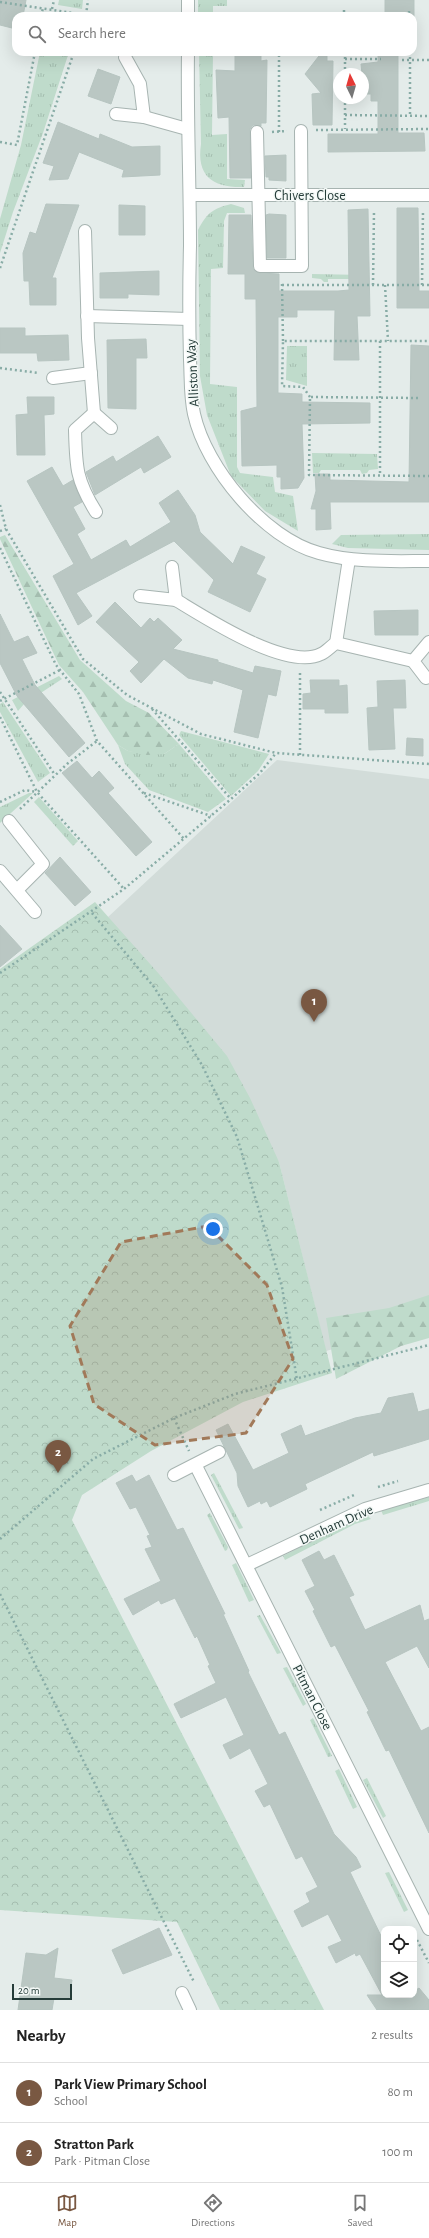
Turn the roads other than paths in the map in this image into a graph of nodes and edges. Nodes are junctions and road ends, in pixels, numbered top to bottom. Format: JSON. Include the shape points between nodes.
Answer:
{"nodes":[{"id":1,"x":188,"y":0,"type":"edge"},
{"id":2,"x":188,"y":12,"type":"edge"},
{"id":3,"x":188,"y":56,"type":"edge"},
{"id":4,"x":125,"y":57,"type":"dead end"},
{"id":5,"x":116,"y":114,"type":"dead end"},
{"id":6,"x":144,"y":117,"type":"junction"},
{"id":7,"x":187,"y":129,"type":"junction"},
{"id":8,"x":301,"y":131,"type":"road end"},
{"id":9,"x":257,"y":132,"type":"road end"},
{"id":10,"x":190,"y":195,"type":"junction"},
{"id":11,"x":258,"y":195,"type":"junction"},
{"id":12,"x":426,"y":195,"type":"edge"},
{"id":13,"x":301,"y":196,"type":"junction"},
{"id":14,"x":85,"y":232,"type":"dead end"},
{"id":15,"x":87,"y":316,"type":"junction"},
{"id":16,"x":189,"y":319,"type":"junction"},
{"id":17,"x":91,"y":373,"type":"junction"},
{"id":18,"x":53,"y":378,"type":"road end"},
{"id":19,"x":94,"y":412,"type":"junction"},
{"id":20,"x":111,"y":428,"type":"dead end"},
{"id":21,"x":96,"y":512,"type":"dead end"},
{"id":22,"x":349,"y":559,"type":"junction"},
{"id":23,"x":429,"y":561,"type":"edge"},
{"id":24,"x":172,"y":567,"type":"dead end"},
{"id":25,"x":140,"y":596,"type":"dead end"},
{"id":26,"x":176,"y":600,"type":"junction"},
{"id":27,"x":429,"y":642,"type":"edge"},
{"id":28,"x":336,"y":643,"type":"junction"},
{"id":29,"x":413,"y":661,"type":"junction"},
{"id":30,"x":426,"y":678,"type":"dead end"},
{"id":31,"x":9,"y":821,"type":"road end"},
{"id":32,"x":0,"y":871,"type":"edge"},
{"id":33,"x":17,"y":890,"type":"junction"},
{"id":34,"x":35,"y":912,"type":"dead end"},
{"id":35,"x":219,"y":1452,"type":"dead end"},
{"id":36,"x":196,"y":1466,"type":"junction"},
{"id":37,"x":174,"y":1475,"type":"dead end"},
{"id":38,"x":429,"y":1490,"type":"edge"},
{"id":39,"x":246,"y":1565,"type":"junction"},
{"id":40,"x":429,"y":1929,"type":"edge"},
{"id":41,"x":182,"y":1993,"type":"dead end"},
{"id":42,"x":190,"y":2010,"type":"edge"}],
"edges":[{"from":1,"to":2,"type":"street"},
{"from":3,"to":7,"type":"street","name":"Alliston Way"},
{"from":4,"to":6,"type":"street","via":[[140,84]]},
{"from":5,"to":6,"type":"street"},
{"from":6,"to":7,"type":"street"},
{"from":7,"to":10,"type":"street","name":"Alliston Way"},
{"from":8,"to":13,"type":"street"},
{"from":9,"to":11,"type":"street"},
{"from":10,"to":11,"type":"street","name":"Chivers Close"},
{"from":10,"to":16,"type":"street","name":"Alliston Way"},
{"from":11,"to":13,"type":"street","name":"Chivers Close"},
{"from":11,"to":13,"type":"street","via":[[260,266],[302,266]]},
{"from":12,"to":13,"type":"street","name":"Chivers Close"},
{"from":14,"to":15,"type":"street"},
{"from":15,"to":16,"type":"street"},
{"from":15,"to":17,"type":"street"},
{"from":16,"to":22,"type":"street","name":"Alliston Way","via":[[191,396],[194,414],[209,454],[225,478],[250,507],[288,538],[318,553]]},
{"from":17,"to":18,"type":"street"},
{"from":17,"to":19,"type":"street"},
{"from":19,"to":20,"type":"street"},
{"from":19,"to":21,"type":"street","via":[[75,430],[79,480],[82,490]]},
{"from":22,"to":23,"type":"street","name":"Alliston Way"},
{"from":22,"to":28,"type":"street"},
{"from":24,"to":26,"type":"street"},
{"from":25,"to":26,"type":"street"},
{"from":26,"to":28,"type":"street","via":[[236,636],[286,655],[321,655]]},
{"from":27,"to":29,"type":"street"},
{"from":28,"to":29,"type":"street"},
{"from":29,"to":30,"type":"street"},
{"from":31,"to":33,"type":"street","via":[[43,864]]},
{"from":32,"to":33,"type":"street"},
{"from":33,"to":34,"type":"street"},
{"from":35,"to":36,"type":"street"},
{"from":36,"to":37,"type":"street"},
{"from":36,"to":39,"type":"street","name":"Pitman Close"},
{"from":38,"to":39,"type":"street","name":"Denham Drive","via":[[365,1509]]},
{"from":39,"to":40,"type":"street","name":"Pitman Close"},
{"from":41,"to":42,"type":"street"}]}
